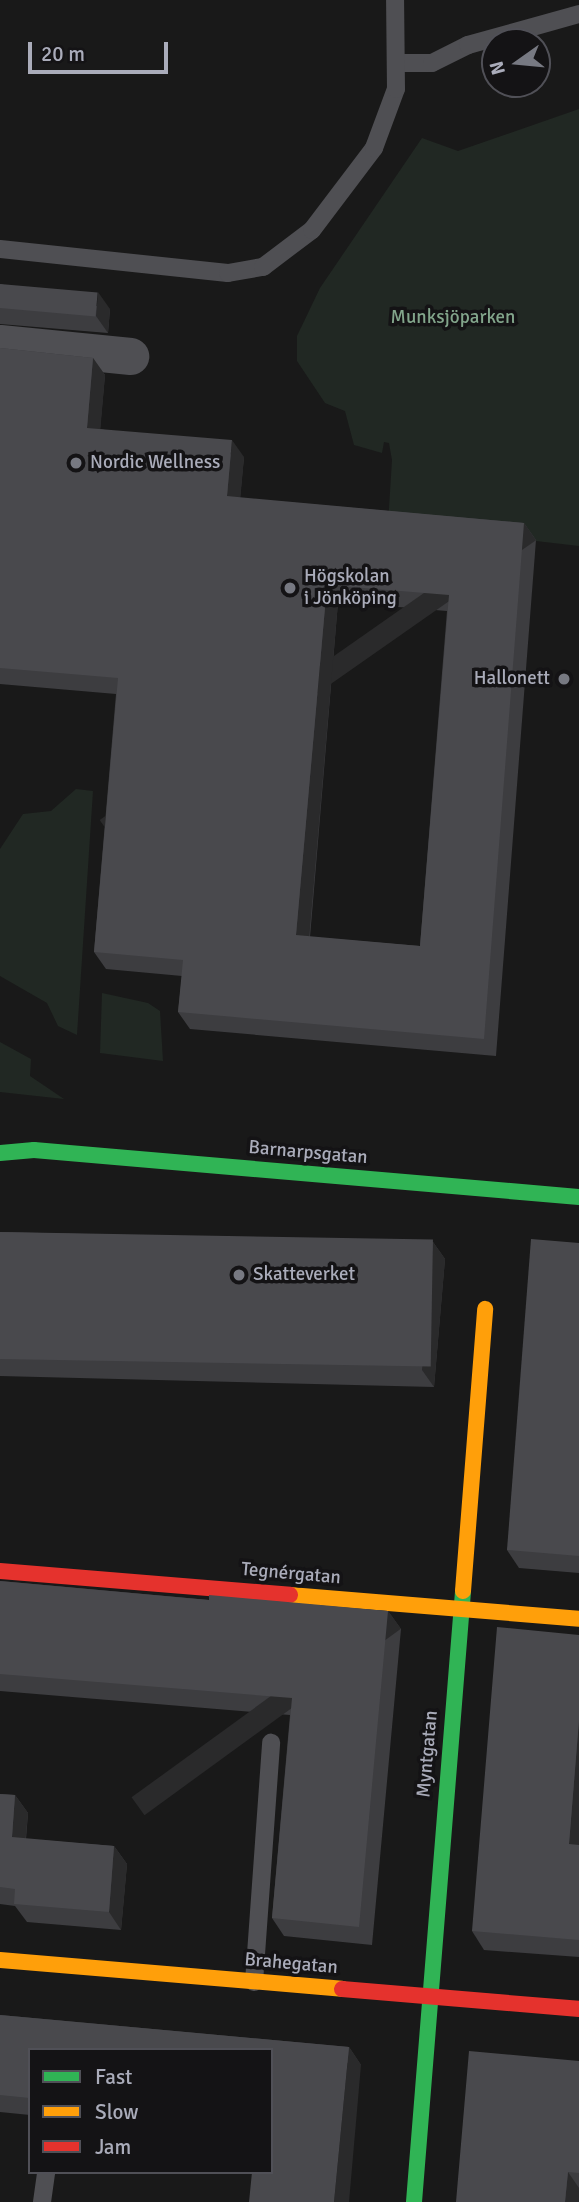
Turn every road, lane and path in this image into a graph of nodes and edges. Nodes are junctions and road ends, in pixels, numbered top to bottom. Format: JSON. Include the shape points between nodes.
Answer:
{"nodes":[{"id":1,"x":395,"y":0,"type":"edge"},
{"id":2,"x":579,"y":14,"type":"edge"},
{"id":3,"x":396,"y":63,"type":"junction"},
{"id":4,"x":0,"y":249,"type":"edge"},
{"id":5,"x":0,"y":343,"type":"edge"},
{"id":6,"x":130,"y":356,"type":"dead end"},
{"id":7,"x":0,"y":1140,"type":"edge"},
{"id":8,"x":34,"y":1150,"type":"junction"},
{"id":9,"x":0,"y":1153,"type":"edge"},
{"id":10,"x":579,"y":1197,"type":"edge"},
{"id":11,"x":485,"y":1309,"type":"dead end"},
{"id":12,"x":0,"y":1571,"type":"edge"},
{"id":13,"x":461,"y":1609,"type":"junction"},
{"id":14,"x":579,"y":1619,"type":"edge"},
{"id":15,"x":271,"y":1743,"type":"dead end"},
{"id":16,"x":0,"y":1960,"type":"edge"},
{"id":17,"x":254,"y":1982,"type":"junction"},
{"id":18,"x":429,"y":1997,"type":"junction"},
{"id":19,"x":579,"y":2009,"type":"edge"},
{"id":20,"x":46,"y":2174,"type":"edge"},
{"id":21,"x":42,"y":2202,"type":"edge"},
{"id":22,"x":414,"y":2202,"type":"edge"}],
"edges":[{"from":1,"to":3,"type":"lane"},
{"from":2,"to":3,"type":"lane","via":[[468,45],[432,63]]},
{"from":3,"to":4,"type":"lane","via":[[396,89],[374,148],[312,230],[263,267],[228,273]]},
{"from":5,"to":6,"type":"street"},
{"from":7,"to":8,"type":"street","name":"Barnarpsgatan"},
{"from":8,"to":9,"type":"street","name":"Barnarpsgatan"},
{"from":8,"to":10,"type":"street","name":"Barnarpsgatan"},
{"from":11,"to":13,"type":"street","name":"Myntgatan"},
{"from":12,"to":13,"type":"street","name":"Tegnérgatan"},
{"from":13,"to":14,"type":"street","name":"Tegnérgatan"},
{"from":13,"to":18,"type":"street","name":"Myntgatan"},
{"from":15,"to":17,"type":"lane"},
{"from":16,"to":17,"type":"street","name":"Brahegatan"},
{"from":17,"to":18,"type":"street","name":"Brahegatan"},
{"from":18,"to":19,"type":"street","name":"Brahegatan"},
{"from":18,"to":22,"type":"street","name":"Myntgatan"},
{"from":20,"to":21,"type":"lane"}]}
